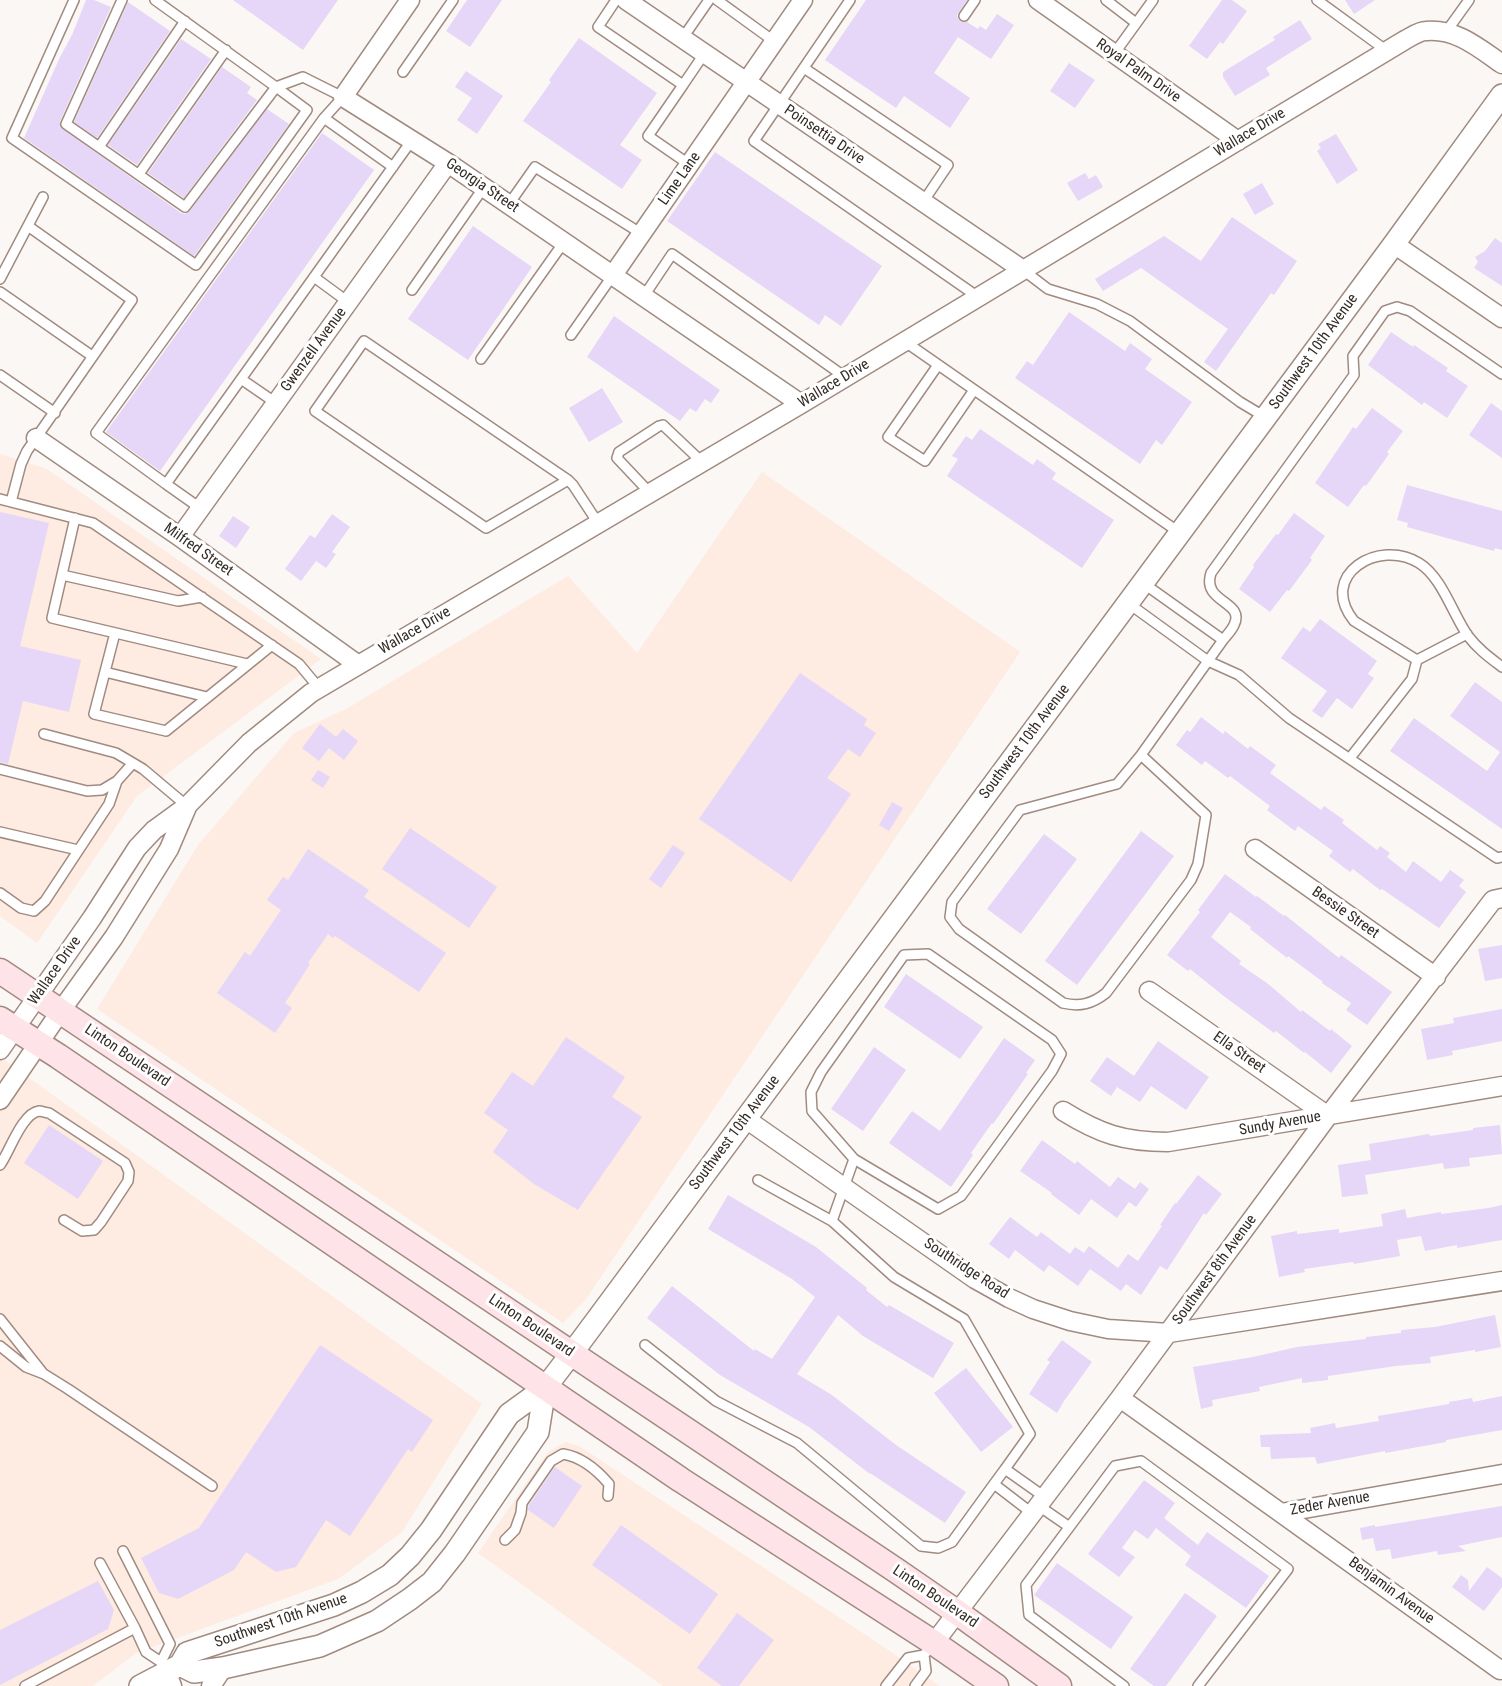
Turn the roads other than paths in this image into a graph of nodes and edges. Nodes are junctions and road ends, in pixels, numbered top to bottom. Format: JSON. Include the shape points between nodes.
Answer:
{"nodes":[{"id":1,"x":74,"y":0,"type":"edge"},
{"id":2,"x":122,"y":0,"type":"edge"},
{"id":3,"x":155,"y":0,"type":"edge"},
{"id":4,"x":410,"y":0,"type":"edge"},
{"id":5,"x":453,"y":0,"type":"edge"},
{"id":6,"x":616,"y":0,"type":"edge"},
{"id":7,"x":626,"y":0,"type":"edge"},
{"id":8,"x":709,"y":0,"type":"edge"},
{"id":9,"x":717,"y":0,"type":"edge"},
{"id":10,"x":803,"y":0,"type":"edge"},
{"id":11,"x":850,"y":0,"type":"edge"},
{"id":12,"x":975,"y":0,"type":"edge"},
{"id":13,"x":1038,"y":0,"type":"edge"},
{"id":14,"x":1106,"y":0,"type":"edge"},
{"id":15,"x":1153,"y":0,"type":"edge"},
{"id":16,"x":1317,"y":0,"type":"edge"},
{"id":17,"x":1469,"y":0,"type":"edge"},
{"id":18,"x":964,"y":16,"type":"dead end"},
{"id":19,"x":185,"y":21,"type":"junction"},
{"id":20,"x":1136,"y":23,"type":"junction"},
{"id":21,"x":1446,"y":32,"type":"junction"},
{"id":22,"x":682,"y":39,"type":"junction"},
{"id":23,"x":775,"y":42,"type":"junction"},
{"id":24,"x":226,"y":50,"type":"junction"},
{"id":25,"x":1387,"y":51,"type":"junction"},
{"id":26,"x":704,"y":54,"type":"junction"},
{"id":27,"x":1114,"y":54,"type":"junction"},
{"id":28,"x":1502,"y":64,"type":"edge"},
{"id":29,"x":804,"y":68,"type":"junction"},
{"id":30,"x":403,"y":72,"type":"dead end"},
{"id":31,"x":747,"y":83,"type":"junction"},
{"id":32,"x":684,"y":85,"type":"junction"},
{"id":33,"x":276,"y":87,"type":"junction"},
{"id":34,"x":1502,"y":95,"type":"edge"},
{"id":35,"x":343,"y":97,"type":"junction"},
{"id":36,"x":778,"y":105,"type":"junction"},
{"id":37,"x":324,"y":118,"type":"junction"},
{"id":38,"x":412,"y":140,"type":"junction"},
{"id":39,"x":1238,"y":141,"type":"junction"},
{"id":40,"x":99,"y":147,"type":"junction"},
{"id":41,"x":448,"y":163,"type":"junction"},
{"id":42,"x":690,"y":165,"type":"junction"},
{"id":43,"x":393,"y":167,"type":"junction"},
{"id":44,"x":139,"y":174,"type":"junction"},
{"id":45,"x":484,"y":187,"type":"junction"},
{"id":46,"x":43,"y":197,"type":"dead end"},
{"id":47,"x":923,"y":202,"type":"junction"},
{"id":48,"x":509,"y":204,"type":"junction"},
{"id":49,"x":28,"y":226,"type":"junction"},
{"id":50,"x":642,"y":234,"type":"junction"},
{"id":51,"x":564,"y":242,"type":"junction"},
{"id":52,"x":1394,"y":244,"type":"junction"},
{"id":53,"x":1023,"y":270,"type":"junction"},
{"id":54,"x":613,"y":275,"type":"junction"},
{"id":55,"x":314,"y":277,"type":"junction"},
{"id":56,"x":0,"y":279,"type":"edge"},
{"id":57,"x":412,"y":290,"type":"dead end"},
{"id":58,"x":0,"y":292,"type":"edge"},
{"id":59,"x":644,"y":296,"type":"junction"},
{"id":60,"x":978,"y":297,"type":"junction"},
{"id":61,"x":348,"y":302,"type":"junction"},
{"id":62,"x":1502,"y":318,"type":"edge"},
{"id":63,"x":571,"y":335,"type":"dead end"},
{"id":64,"x":904,"y":341,"type":"junction"},
{"id":65,"x":92,"y":356,"type":"junction"},
{"id":66,"x":481,"y":359,"type":"dead end"},
{"id":67,"x":938,"y":365,"type":"junction"},
{"id":68,"x":1502,"y":374,"type":"edge"},
{"id":69,"x":0,"y":375,"type":"edge"},
{"id":70,"x":845,"y":377,"type":"junction"},
{"id":71,"x":241,"y":379,"type":"junction"},
{"id":72,"x":974,"y":390,"type":"junction"},
{"id":73,"x":276,"y":403,"type":"junction"},
{"id":74,"x":801,"y":404,"type":"junction"},
{"id":75,"x":55,"y":413,"type":"junction"},
{"id":76,"x":1265,"y":417,"type":"junction"},
{"id":77,"x":36,"y":438,"type":"junction"},
{"id":78,"x":702,"y":462,"type":"junction"},
{"id":79,"x":568,"y":480,"type":"junction"},
{"id":80,"x":166,"y":483,"type":"junction"},
{"id":81,"x":650,"y":493,"type":"junction"},
{"id":82,"x":0,"y":499,"type":"edge"},
{"id":83,"x":11,"y":502,"type":"junction"},
{"id":84,"x":200,"y":508,"type":"junction"},
{"id":85,"x":75,"y":518,"type":"junction"},
{"id":86,"x":598,"y":523,"type":"junction"},
{"id":87,"x":1180,"y":533,"type":"junction"},
{"id":88,"x":180,"y":537,"type":"junction"},
{"id":89,"x":62,"y":575,"type":"junction"},
{"id":90,"x":1143,"y":582,"type":"junction"},
{"id":91,"x":202,"y":597,"type":"junction"},
{"id":92,"x":1128,"y":603,"type":"junction"},
{"id":93,"x":115,"y":633,"type":"junction"},
{"id":94,"x":1467,"y":634,"type":"junction"},
{"id":95,"x":1222,"y":640,"type":"junction"},
{"id":96,"x":272,"y":645,"type":"junction"},
{"id":97,"x":1417,"y":660,"type":"junction"},
{"id":98,"x":1208,"y":661,"type":"junction"},
{"id":99,"x":248,"y":664,"type":"junction"},
{"id":100,"x":357,"y":664,"type":"junction"},
{"id":101,"x":1502,"y":667,"type":"edge"},
{"id":102,"x":105,"y":672,"type":"junction"},
{"id":103,"x":319,"y":688,"type":"junction"},
{"id":104,"x":207,"y":697,"type":"junction"},
{"id":105,"x":44,"y":734,"type":"dead end"},
{"id":106,"x":1141,"y":755,"type":"junction"},
{"id":107,"x":1350,"y":758,"type":"junction"},
{"id":108,"x":133,"y":763,"type":"junction"},
{"id":109,"x":0,"y":770,"type":"edge"},
{"id":110,"x":117,"y":781,"type":"junction"},
{"id":111,"x":187,"y":806,"type":"junction"},
{"id":112,"x":0,"y":832,"type":"edge"},
{"id":113,"x":1255,"y":849,"type":"dead end"},
{"id":114,"x":78,"y":850,"type":"junction"},
{"id":115,"x":1502,"y":857,"type":"edge"},
{"id":116,"x":0,"y":893,"type":"edge"},
{"id":117,"x":1499,"y":899,"type":"edge"},
{"id":118,"x":0,"y":971,"type":"edge"},
{"id":119,"x":1436,"y":977,"type":"junction"},
{"id":120,"x":1149,"y":991,"type":"dead end"},
{"id":121,"x":37,"y":997,"type":"junction"},
{"id":122,"x":60,"y":1012,"type":"junction"},
{"id":123,"x":7,"y":1024,"type":"edge"},
{"id":124,"x":39,"y":1044,"type":"junction"},
{"id":125,"x":0,"y":1050,"type":"edge"},
{"id":126,"x":1502,"y":1086,"type":"edge"},
{"id":127,"x":0,"y":1100,"type":"edge"},
{"id":128,"x":1063,"y":1111,"type":"dead end"},
{"id":129,"x":1328,"y":1116,"type":"junction"},
{"id":130,"x":746,"y":1119,"type":"junction"},
{"id":131,"x":854,"y":1159,"type":"junction"},
{"id":132,"x":0,"y":1165,"type":"edge"},
{"id":133,"x":758,"y":1180,"type":"dead end"},
{"id":134,"x":844,"y":1186,"type":"junction"},
{"id":135,"x":64,"y":1220,"type":"dead end"},
{"id":136,"x":832,"y":1221,"type":"junction"},
{"id":137,"x":1502,"y":1281,"type":"edge"},
{"id":138,"x":0,"y":1319,"type":"edge"},
{"id":139,"x":1169,"y":1333,"type":"junction"},
{"id":140,"x":645,"y":1344,"type":"dead end"},
{"id":141,"x":0,"y":1346,"type":"edge"},
{"id":142,"x":572,"y":1353,"type":"junction"},
{"id":143,"x":44,"y":1374,"type":"junction"},
{"id":144,"x":545,"y":1388,"type":"junction"},
{"id":145,"x":1120,"y":1398,"type":"junction"},
{"id":146,"x":1005,"y":1469,"type":"junction"},
{"id":147,"x":1502,"y":1474,"type":"edge"},
{"id":148,"x":994,"y":1484,"type":"junction"},
{"id":149,"x":212,"y":1486,"type":"dead end"},
{"id":150,"x":608,"y":1496,"type":"dead end"},
{"id":151,"x":1039,"y":1506,"type":"junction"},
{"id":152,"x":1281,"y":1513,"type":"junction"},
{"id":153,"x":1068,"y":1526,"type":"junction"},
{"id":154,"x":505,"y":1540,"type":"dead end"},
{"id":155,"x":123,"y":1551,"type":"dead end"},
{"id":156,"x":100,"y":1563,"type":"dead end"},
{"id":157,"x":958,"y":1613,"type":"junction"},
{"id":158,"x":135,"y":1628,"type":"junction"},
{"id":159,"x":929,"y":1649,"type":"junction"},
{"id":160,"x":223,"y":1668,"type":"junction"},
{"id":161,"x":1500,"y":1670,"type":"dead end"},
{"id":162,"x":170,"y":1671,"type":"edge"},
{"id":163,"x":26,"y":1686,"type":"edge"},
{"id":164,"x":140,"y":1686,"type":"edge"},
{"id":165,"x":211,"y":1686,"type":"edge"},
{"id":166,"x":886,"y":1686,"type":"edge"},
{"id":167,"x":915,"y":1686,"type":"edge"},
{"id":168,"x":996,"y":1686,"type":"edge"},
{"id":169,"x":1059,"y":1686,"type":"edge"},
{"id":170,"x":1124,"y":1686,"type":"edge"},
{"id":171,"x":1198,"y":1686,"type":"edge"}],
"edges":[{"from":1,"to":33,"type":"lane","via":[[12,138],[196,265],[308,110]]},
{"from":2,"to":40,"type":"lane","via":[[66,124]]},
{"from":3,"to":19,"type":"lane"},
{"from":4,"to":35,"type":"street"},
{"from":5,"to":30,"type":"lane"},
{"from":6,"to":32,"type":"lane","via":[[598,27]]},
{"from":7,"to":22,"type":"street","name":"Poinsettia Drive"},
{"from":8,"to":22,"type":"lane"},
{"from":9,"to":23,"type":"lane"},
{"from":10,"to":23,"type":"street"},
{"from":11,"to":29,"type":"lane"},
{"from":12,"to":18,"type":"lane"},
{"from":13,"to":27,"type":"street","name":"Royal Palm Drive"},
{"from":14,"to":20,"type":"lane"},
{"from":15,"to":20,"type":"lane"},
{"from":16,"to":25,"type":"lane"},
{"from":17,"to":21,"type":"lane"},
{"from":19,"to":24,"type":"lane"},
{"from":19,"to":40,"type":"lane"},
{"from":20,"to":27,"type":"lane"},
{"from":21,"to":25,"type":"street","name":"Wallace Drive","via":[[1424,30]]},
{"from":21,"to":28,"type":"street","name":"Wallace Drive"},
{"from":22,"to":26,"type":"street","name":"Poinsettia Drive"},
{"from":23,"to":31,"type":"street"},
{"from":24,"to":33,"type":"lane"},
{"from":24,"to":44,"type":"lane"},
{"from":25,"to":39,"type":"street","name":"Wallace Drive"},
{"from":26,"to":31,"type":"street","name":"Poinsettia Drive"},
{"from":26,"to":32,"type":"lane"},
{"from":27,"to":39,"type":"street","name":"Royal Palm Drive"},
{"from":29,"to":36,"type":"lane"},
{"from":29,"to":47,"type":"lane","via":[[948,165]]},
{"from":31,"to":36,"type":"street","name":"Poinsettia Drive"},
{"from":31,"to":42,"type":"street","name":"Lime Lane"},
{"from":32,"to":42,"type":"lane","via":[[648,136]]},
{"from":33,"to":35,"type":"lane","name":"Georgia Street","via":[[303,77]]},
{"from":33,"to":44,"type":"lane","via":[[185,207]]},
{"from":34,"to":52,"type":"street","name":"Southwest 10th Avenue"},
{"from":35,"to":37,"type":"lane"},
{"from":35,"to":38,"type":"street","name":"Georgia Street"},
{"from":36,"to":47,"type":"street","name":"Poinsettia Drive"},
{"from":36,"to":60,"type":"lane","via":[[754,141]]},
{"from":37,"to":43,"type":"lane"},
{"from":37,"to":80,"type":"lane","via":[[96,433]]},
{"from":38,"to":41,"type":"street","name":"Georgia Street"},
{"from":38,"to":43,"type":"lane"},
{"from":39,"to":53,"type":"street","name":"Wallace Drive"},
{"from":40,"to":44,"type":"lane"},
{"from":41,"to":45,"type":"street","name":"Georgia Street"},
{"from":41,"to":61,"type":"street","name":"Gwenzell Avenue"},
{"from":42,"to":50,"type":"street","name":"Lime Lane"},
{"from":43,"to":55,"type":"lane"},
{"from":45,"to":48,"type":"street","name":"Georgia Street"},
{"from":45,"to":57,"type":"lane"},
{"from":46,"to":49,"type":"lane"},
{"from":47,"to":53,"type":"street","name":"Poinsettia Drive"},
{"from":48,"to":50,"type":"lane","via":[[535,167]]},
{"from":48,"to":51,"type":"street","name":"Georgia Street"},
{"from":49,"to":56,"type":"lane"},
{"from":49,"to":65,"type":"lane","via":[[132,300]]},
{"from":50,"to":54,"type":"street","name":"Lime Lane"},
{"from":51,"to":54,"type":"street","name":"Georgia Street"},
{"from":51,"to":66,"type":"lane"},
{"from":52,"to":62,"type":"street"},
{"from":52,"to":76,"type":"street","name":"Southwest 10th Avenue"},
{"from":53,"to":60,"type":"street","name":"Wallace Drive"},
{"from":53,"to":76,"type":"lane","via":[[1048,290],[1097,304],[1130,321]]},
{"from":54,"to":59,"type":"street","name":"Georgia Street"},
{"from":54,"to":63,"type":"lane"},
{"from":55,"to":61,"type":"lane"},
{"from":55,"to":71,"type":"lane"},
{"from":58,"to":65,"type":"lane"},
{"from":59,"to":70,"type":"lane","via":[[672,254]]},
{"from":59,"to":74,"type":"street","name":"Georgia Street"},
{"from":60,"to":64,"type":"street","name":"Wallace Drive"},
{"from":61,"to":73,"type":"street","name":"Gwenzell Avenue"},
{"from":64,"to":67,"type":"lane"},
{"from":64,"to":70,"type":"street","name":"Wallace Drive"},
{"from":65,"to":75,"type":"lane"},
{"from":67,"to":72,"type":"lane"},
{"from":67,"to":72,"type":"lane","via":[[888,436],[925,461]]},
{"from":68,"to":95,"type":"lane","via":[[1410,311],[1397,307],[1385,311],[1353,356],[1354,375],[1211,573],[1210,589],[1230,605],[1235,615],[1234,625]]},
{"from":69,"to":75,"type":"lane"},
{"from":70,"to":74,"type":"street","name":"Wallace Drive"},
{"from":71,"to":73,"type":"lane"},
{"from":71,"to":80,"type":"lane"},
{"from":72,"to":87,"type":"lane"},
{"from":73,"to":84,"type":"street","name":"Gwenzell Avenue"},
{"from":74,"to":78,"type":"street","name":"Wallace Drive"},
{"from":75,"to":77,"type":"lane"},
{"from":76,"to":87,"type":"street","name":"Southwest 10th Avenue"},
{"from":77,"to":83,"type":"lane","via":[[21,464]]},
{"from":77,"to":88,"type":"street","name":"Milfred Street"},
{"from":78,"to":81,"type":"street","name":"Wallace Drive"},
{"from":78,"to":81,"type":"lane","via":[[663,425],[659,426],[617,455]]},
{"from":79,"to":79,"type":"lane","via":[[364,341],[315,411],[486,528]]},
{"from":79,"to":86,"type":"lane"},
{"from":80,"to":84,"type":"lane"},
{"from":81,"to":86,"type":"street","name":"Wallace Drive"},
{"from":82,"to":83,"type":"lane"},
{"from":83,"to":85,"type":"lane"},
{"from":84,"to":88,"type":"street","name":"Gwenzell Avenue"},
{"from":85,"to":89,"type":"lane"},
{"from":85,"to":91,"type":"lane","via":[[93,523]]},
{"from":86,"to":100,"type":"street","name":"Wallace Drive"},
{"from":87,"to":90,"type":"street","name":"Southwest 10th Avenue"},
{"from":88,"to":100,"type":"street","name":"Milfred Street"},
{"from":89,"to":91,"type":"lane","via":[[178,601]]},
{"from":89,"to":93,"type":"lane","via":[[52,618]]},
{"from":90,"to":92,"type":"street","name":"Southwest 10th Avenue"},
{"from":90,"to":95,"type":"lane"},
{"from":91,"to":96,"type":"lane"},
{"from":92,"to":98,"type":"lane"},
{"from":92,"to":130,"type":"street","name":"Southwest 10th Avenue"},
{"from":93,"to":99,"type":"lane"},
{"from":93,"to":102,"type":"lane"},
{"from":94,"to":97,"type":"lane"},
{"from":94,"to":97,"type":"lane","via":[[1434,577],[1421,564],[1404,556],[1386,554],[1368,559],[1346,578],[1342,589],[1347,612],[1354,621]]},
{"from":94,"to":101,"type":"lane","via":[[1481,652]]},
{"from":95,"to":98,"type":"lane"},
{"from":96,"to":99,"type":"lane"},
{"from":96,"to":103,"type":"lane","via":[[300,664]]},
{"from":97,"to":107,"type":"lane","via":[[1412,679]]},
{"from":98,"to":106,"type":"lane"},
{"from":98,"to":107,"type":"lane","via":[[1239,675],[1289,718]]},
{"from":99,"to":104,"type":"lane"},
{"from":100,"to":103,"type":"street","name":"Wallace Drive"},
{"from":102,"to":104,"type":"lane"},
{"from":102,"to":104,"type":"lane","via":[[94,714],[166,731]]},
{"from":103,"to":111,"type":"street","name":"Wallace Drive","via":[[249,743]]},
{"from":105,"to":108,"type":"lane","via":[[116,753]]},
{"from":106,"to":106,"type":"lane","via":[[1117,784],[1020,810],[952,902],[950,917],[959,929],[1063,1003],[1086,1004],[1106,993],[1191,880],[1198,864],[1206,815]]},
{"from":107,"to":115,"type":"lane","via":[[1497,858]]},
{"from":108,"to":110,"type":"lane"},
{"from":108,"to":111,"type":"lane"},
{"from":109,"to":110,"type":"lane","via":[[87,791],[102,790]]},
{"from":110,"to":114,"type":"lane","via":[[109,804]]},
{"from":111,"to":121,"type":"street","name":"Wallace Drive","via":[[137,848]]},
{"from":111,"to":122,"type":"street","name":"Wallace Drive","via":[[169,849],[114,937]]},
{"from":112,"to":114,"type":"lane"},
{"from":113,"to":119,"type":"street","name":"Bessie Street"},
{"from":114,"to":116,"type":"lane","via":[[45,901],[34,911],[21,908]]},
{"from":117,"to":119,"type":"street","name":"Southwest 8th Avenue","via":[[1493,900]]},
{"from":118,"to":121,"type":"main road","name":"Linton Boulevard"},
{"from":119,"to":129,"type":"street","name":"Southwest 8th Avenue"},
{"from":120,"to":129,"type":"street","name":"Ella Street"},
{"from":121,"to":122,"type":"main road","name":"Linton Boulevard"},
{"from":121,"to":123,"type":"street","name":"Wallace Drive"},
{"from":122,"to":124,"type":"street","name":"Wallace Drive"},
{"from":122,"to":142,"type":"main road","name":"Linton Boulevard"},
{"from":123,"to":124,"type":"main road"},
{"from":123,"to":125,"type":"street","name":"Wallace Drive"},
{"from":124,"to":127,"type":"street","name":"Wallace Drive"},
{"from":124,"to":144,"type":"main road"},
{"from":126,"to":129,"type":"street","name":"Sundy Avenue"},
{"from":128,"to":129,"type":"street","name":"Sundy Avenue","via":[[1100,1131],[1145,1142],[1180,1141]]},
{"from":129,"to":139,"type":"street","name":"Southwest 8th Avenue"},
{"from":130,"to":134,"type":"street","name":"Southridge Road"},
{"from":130,"to":142,"type":"street","name":"Southwest 10th Avenue"},
{"from":131,"to":131,"type":"lane","via":[[812,1111],[811,1092],[904,955],[928,954],[1052,1040],[1061,1054],[961,1196],[938,1209]]},
{"from":131,"to":134,"type":"lane"},
{"from":132,"to":135,"type":"lane","via":[[30,1115],[39,1111],[49,1113],[125,1163],[128,1180],[94,1230],[82,1231]]},
{"from":133,"to":136,"type":"lane"},
{"from":134,"to":136,"type":"lane"},
{"from":134,"to":139,"type":"street","name":"Southridge Road","via":[[975,1279],[1025,1305],[1108,1329]]},
{"from":136,"to":146,"type":"lane","via":[[894,1277],[964,1319],[1030,1434]]},
{"from":137,"to":139,"type":"street","name":"Southridge Road"},
{"from":138,"to":143,"type":"lane"},
{"from":139,"to":145,"type":"street","name":"Southwest 8th Avenue"},
{"from":140,"to":148,"type":"lane","via":[[716,1401],[797,1443],[921,1546],[938,1548],[952,1542]]},
{"from":141,"to":143,"type":"lane","via":[[26,1367]]},
{"from":142,"to":144,"type":"street","name":"Southwest 10th Avenue"},
{"from":142,"to":157,"type":"main road","name":"Linton Boulevard"},
{"from":143,"to":149,"type":"lane"},
{"from":144,"to":159,"type":"main road"},
{"from":144,"to":160,"type":"street","name":"Southwest 10th Avenue","via":[[538,1432],[432,1582],[377,1621],[320,1646]]},
{"from":144,"to":162,"type":"street","name":"Southwest 10th Avenue","via":[[509,1413],[431,1530],[390,1575],[334,1605],[187,1653]]},
{"from":145,"to":151,"type":"street","name":"Southwest 8th Avenue"},
{"from":145,"to":152,"type":"street","name":"Zeder Avenue"},
{"from":146,"to":148,"type":"lane"},
{"from":146,"to":151,"type":"lane"},
{"from":147,"to":152,"type":"street","name":"Zeder Avenue"},
{"from":148,"to":151,"type":"lane"},
{"from":150,"to":154,"type":"lane","via":[[609,1484],[599,1474],[574,1456],[563,1454],[551,1461],[522,1503],[515,1530]]},
{"from":151,"to":153,"type":"lane"},
{"from":151,"to":157,"type":"street","name":"Southwest 8th Avenue"},
{"from":152,"to":161,"type":"street","name":"Benjamin Avenue"},
{"from":153,"to":170,"type":"lane","via":[[1026,1585],[1029,1615]]},
{"from":153,"to":171,"type":"lane","via":[[1115,1466],[1141,1461],[1288,1569]]},
{"from":155,"to":162,"type":"lane","via":[[170,1644]]},
{"from":156,"to":158,"type":"lane"},
{"from":157,"to":159,"type":"street","name":"Southwest 8th Avenue"},
{"from":157,"to":169,"type":"main road","name":"Linton Boulevard"},
{"from":158,"to":162,"type":"lane","via":[[146,1652]]},
{"from":158,"to":163,"type":"lane"},
{"from":159,"to":166,"type":"lane","via":[[908,1658]]},
{"from":159,"to":167,"type":"lane","via":[[926,1671]]},
{"from":159,"to":168,"type":"main road"},
{"from":160,"to":162,"type":"street","name":"Southwest 10th Avenue"},
{"from":160,"to":165,"type":"street"},
{"from":162,"to":164,"type":"street","name":"Southwest 10th Avenue"}]}
